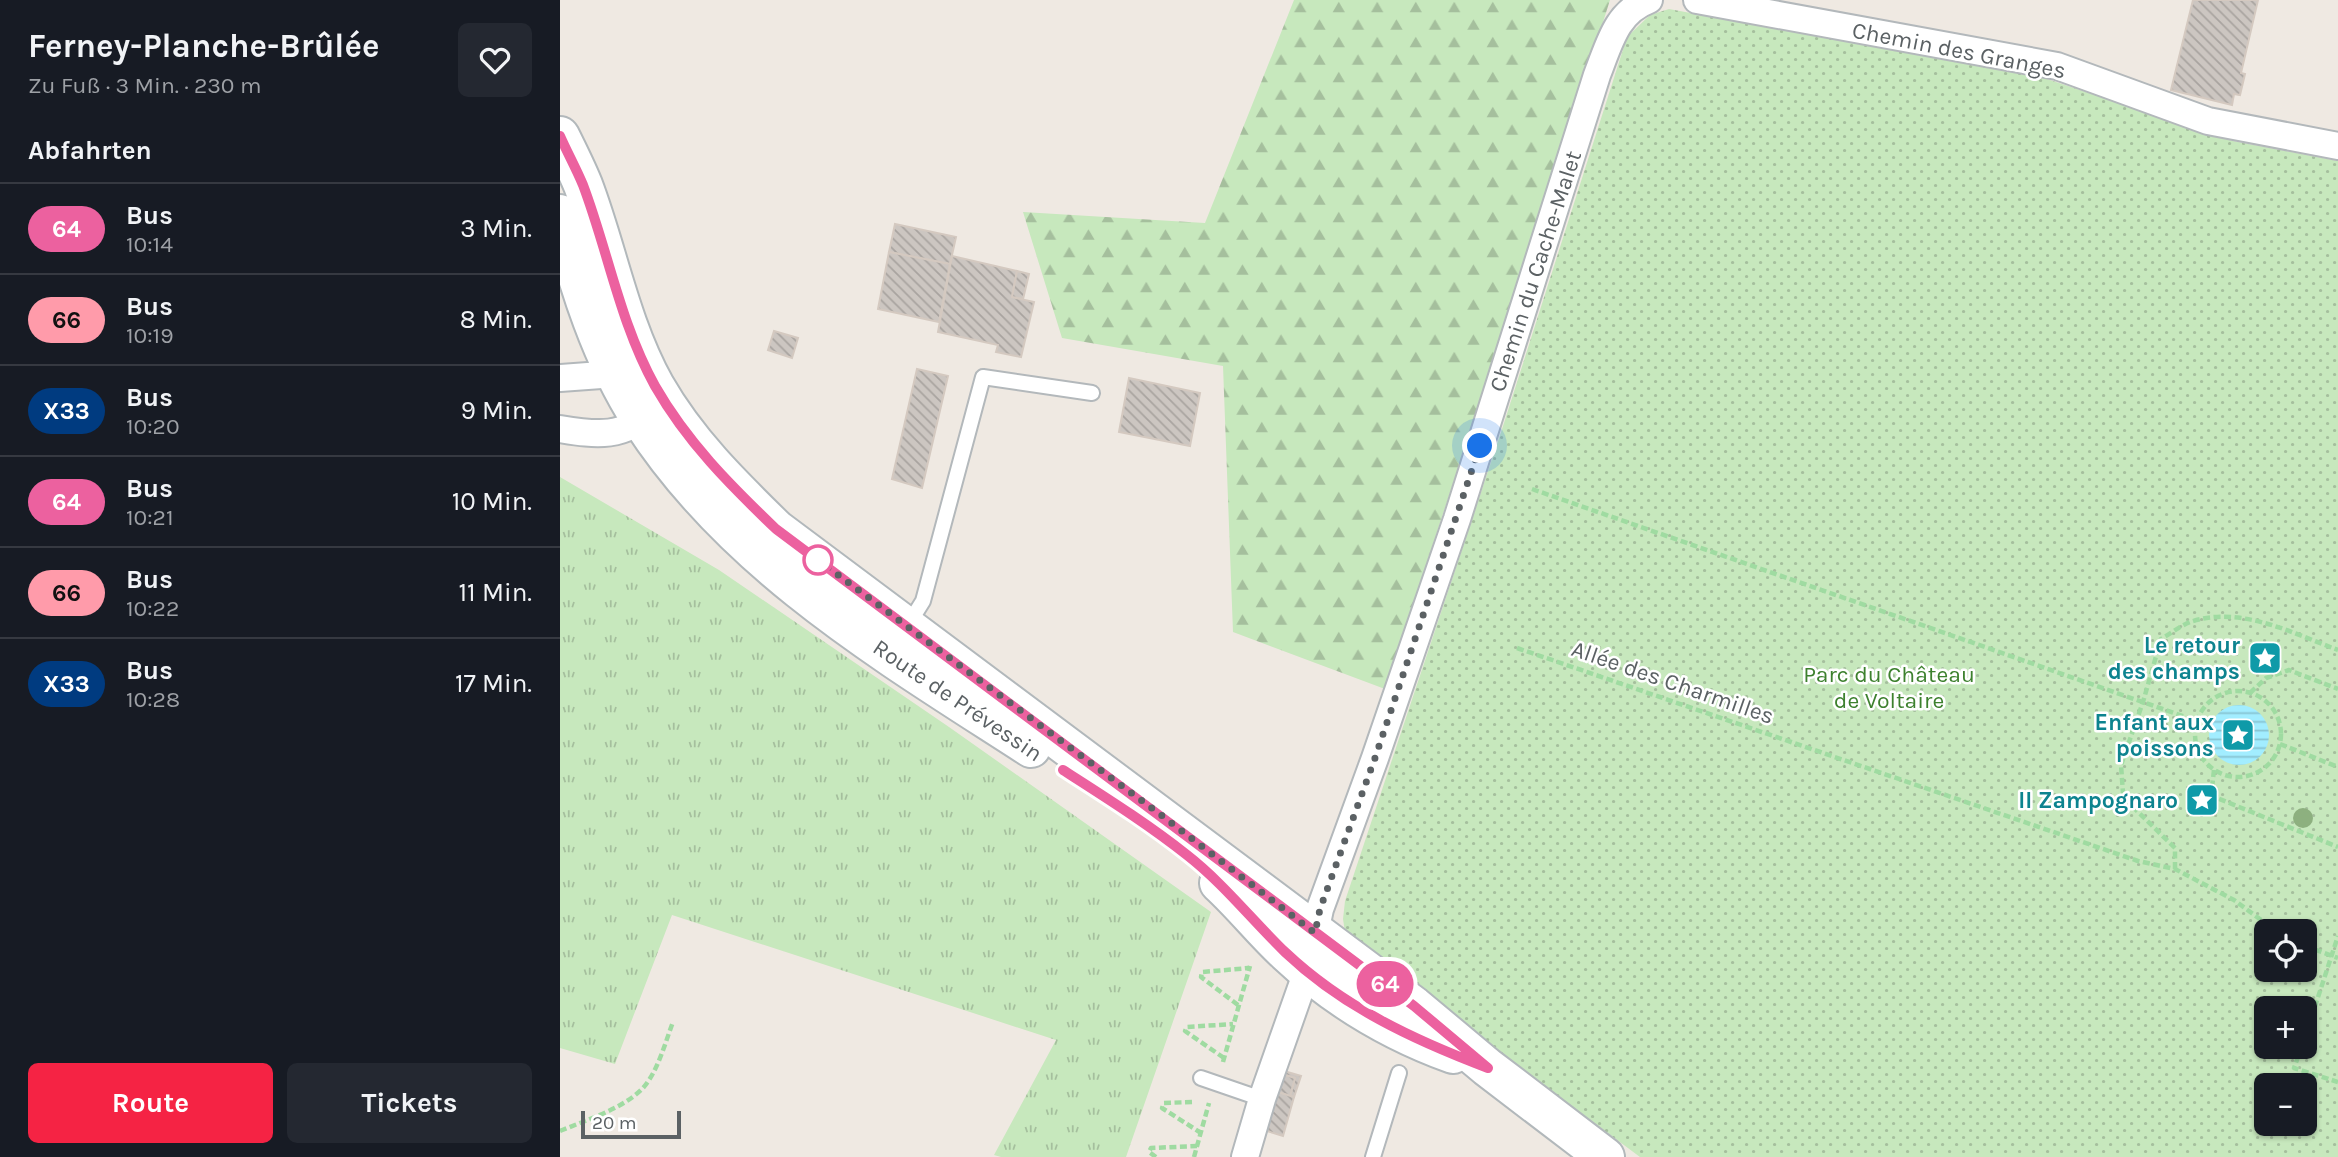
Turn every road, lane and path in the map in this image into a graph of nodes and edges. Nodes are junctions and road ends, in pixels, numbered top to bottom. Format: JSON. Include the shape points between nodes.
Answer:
{"nodes":[{"id":1,"x":1697,"y":0,"type":"edge"},
{"id":2,"x":1639,"y":5,"type":"edge"},
{"id":3,"x":560,"y":136,"type":"edge"},
{"id":4,"x":2338,"y":146,"type":"edge"},
{"id":5,"x":561,"y":224,"type":"edge"},
{"id":6,"x":615,"y":374,"type":"junction"},
{"id":7,"x":560,"y":378,"type":"edge"},
{"id":8,"x":654,"y":384,"type":"junction"},
{"id":9,"x":1092,"y":393,"type":"dead end"},
{"id":10,"x":641,"y":419,"type":"junction"},
{"id":11,"x":560,"y":429,"type":"edge"},
{"id":12,"x":1532,"y":489,"type":"dead end"},
{"id":13,"x":897,"y":641,"type":"junction"},
{"id":14,"x":1517,"y":648,"type":"dead end"},
{"id":15,"x":2338,"y":650,"type":"edge"},
{"id":16,"x":2338,"y":689,"type":"edge"},
{"id":17,"x":2250,"y":693,"type":"junction"},
{"id":18,"x":2143,"y":702,"type":"junction"},
{"id":19,"x":2197,"y":721,"type":"junction"},
{"id":20,"x":2280,"y":744,"type":"junction"},
{"id":21,"x":2338,"y":766,"type":"edge"},
{"id":22,"x":2214,"y":770,"type":"junction"},
{"id":23,"x":2338,"y":847,"type":"edge"},
{"id":24,"x":2175,"y":869,"type":"junction"},
{"id":25,"x":2260,"y":919,"type":"edge"},
{"id":26,"x":1315,"y":933,"type":"junction"},
{"id":27,"x":2338,"y":936,"type":"edge"},
{"id":28,"x":2317,"y":950,"type":"edge"},
{"id":29,"x":2335,"y":956,"type":"edge"},
{"id":30,"x":1252,"y":958,"type":"dead end"},
{"id":31,"x":1249,"y":968,"type":"junction"},
{"id":32,"x":1307,"y":971,"type":"junction"},
{"id":33,"x":1238,"y":1005,"type":"junction"},
{"id":34,"x":2317,"y":1005,"type":"edge"},
{"id":35,"x":673,"y":1022,"type":"dead end"},
{"id":36,"x":1233,"y":1024,"type":"junction"},
{"id":37,"x":1224,"y":1058,"type":"junction"},
{"id":38,"x":2297,"y":1059,"type":"edge"},
{"id":39,"x":1488,"y":1068,"type":"junction"},
{"id":40,"x":1399,"y":1073,"type":"dead end"},
{"id":41,"x":1201,"y":1078,"type":"dead end"},
{"id":42,"x":2338,"y":1082,"type":"edge"},
{"id":43,"x":1216,"y":1083,"type":"junction"},
{"id":44,"x":1262,"y":1099,"type":"junction"},
{"id":45,"x":560,"y":1131,"type":"edge"},
{"id":46,"x":1201,"y":1133,"type":"junction"},
{"id":47,"x":1197,"y":1146,"type":"junction"},
{"id":48,"x":1156,"y":1157,"type":"edge"},
{"id":49,"x":1194,"y":1157,"type":"edge"},
{"id":50,"x":1245,"y":1157,"type":"edge"},
{"id":51,"x":1373,"y":1157,"type":"edge"},
{"id":52,"x":1605,"y":1157,"type":"edge"}],
"edges":[{"from":1,"to":4,"type":"street","name":"Chemin des Granges","via":[[2057,66],[2208,121]]},
{"from":2,"to":26,"type":"street","name":"Chemin du Cache-Malet","via":[[1615,28],[1597,75],[1457,519]]},
{"from":3,"to":8,"type":"main road","name":"Route de Prévessin","via":[[583,184],[616,292]]},
{"from":5,"to":6,"type":"main road","name":"Route de Prévessin"},
{"from":6,"to":7,"type":"street"},
{"from":6,"to":8,"type":"street"},
{"from":6,"to":10,"type":"main road","name":"Route de Prévessin"},
{"from":8,"to":10,"type":"street","via":[[657,399]]},
{"from":8,"to":13,"type":"main road","name":"Route de Prévessin","via":[[703,455]]},
{"from":9,"to":13,"type":"lane","via":[[983,377],[923,601]]},
{"from":10,"to":11,"type":"street","via":[[597,435]]},
{"from":10,"to":13,"type":"main road","name":"Route de Prévessin","via":[[686,483],[739,538],[804,593]]},
{"from":12,"to":18,"type":"path"},
{"from":13,"to":26,"type":"main road","name":"Route de Prévessin","via":[[1161,815]]},
{"from":13,"to":32,"type":"main road","name":"Route de Prévessin","via":[[1179,849]]},
{"from":14,"to":24,"type":"path","name":"Allée des Charmilles","via":[[2137,861]]},
{"from":15,"to":18,"type":"path","via":[[2260,621],[2222,618],[2189,622],[2161,639]]},
{"from":16,"to":17,"type":"path","via":[[2289,670],[2266,678]]},
{"from":17,"to":19,"type":"path","via":[[2224,693],[2203,709]]},
{"from":17,"to":20,"type":"path","via":[[2272,707],[2281,731]]},
{"from":18,"to":19,"type":"path"},
{"from":18,"to":24,"type":"path","via":[[2121,765],[2123,793],[2175,848]]},
{"from":19,"to":22,"type":"path","via":[[2197,748]]},
{"from":20,"to":21,"type":"path"},
{"from":20,"to":22,"type":"path","via":[[2266,768],[2254,775],[2241,778]]},
{"from":22,"to":23,"type":"path","via":[[2212,788],[2217,798]]},
{"from":24,"to":25,"type":"path","name":"Allée des Charmilles"},
{"from":26,"to":32,"type":"street","name":"Chemin du Cache-Malet"},
{"from":26,"to":39,"type":"main road","name":"Route de Prévessin"},
{"from":27,"to":29,"type":"path"},
{"from":28,"to":29,"type":"path"},
{"from":29,"to":34,"type":"path"},
{"from":30,"to":31,"type":"path"},
{"from":31,"to":33,"type":"path"},
{"from":31,"to":33,"type":"path","via":[[1202,972],[1200,977]]},
{"from":32,"to":39,"type":"main road","name":"Route de Prévessin","via":[[1368,1014],[1428,1045]]},
{"from":32,"to":44,"type":"street","name":"Chemin du Cache-Malet"},
{"from":33,"to":36,"type":"path"},
{"from":35,"to":45,"type":"path","via":[[642,1088],[619,1105]]},
{"from":36,"to":37,"type":"path"},
{"from":36,"to":37,"type":"path","via":[[1187,1027],[1185,1031]]},
{"from":37,"to":43,"type":"path"},
{"from":38,"to":42,"type":"path","via":[[2294,1068]]},
{"from":39,"to":52,"type":"main road","name":"Route de Prévessin"},
{"from":40,"to":51,"type":"lane"},
{"from":41,"to":43,"type":"lane"},
{"from":43,"to":44,"type":"lane"},
{"from":44,"to":50,"type":"street","name":"Chemin du Cache-Malet"},
{"from":46,"to":46,"type":"path","via":[[1162,1108],[1164,1103],[1210,1101]]},
{"from":46,"to":47,"type":"path"},
{"from":47,"to":48,"type":"path","via":[[1151,1148],[1149,1152]]},
{"from":47,"to":49,"type":"path"}]}
